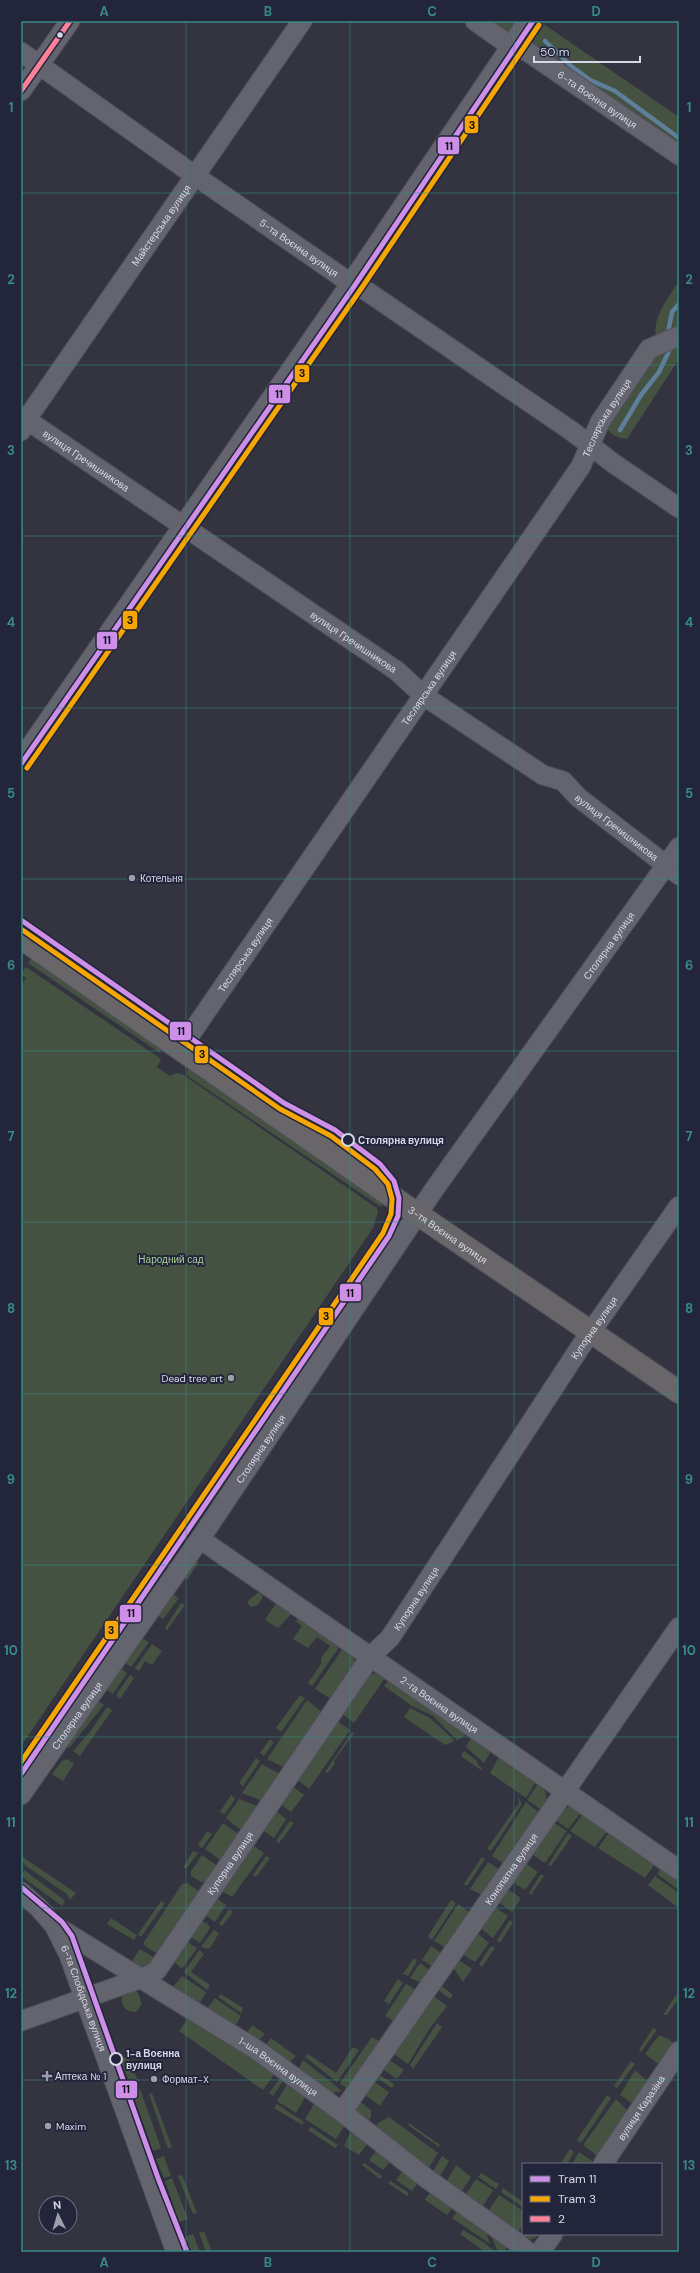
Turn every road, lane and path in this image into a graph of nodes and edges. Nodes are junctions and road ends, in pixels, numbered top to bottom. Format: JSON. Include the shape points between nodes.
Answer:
{"nodes":[{"id":1,"x":70,"y":21,"type":"edge"},
{"id":2,"x":302,"y":21,"type":"edge"},
{"id":3,"x":475,"y":21,"type":"edge"},
{"id":4,"x":528,"y":21,"type":"edge"},
{"id":5,"x":513,"y":46,"type":"junction"},
{"id":6,"x":21,"y":52,"type":"edge"},
{"id":7,"x":40,"y":65,"type":"junction"},
{"id":8,"x":21,"y":91,"type":"edge"},
{"id":9,"x":679,"y":155,"type":"edge"},
{"id":10,"x":194,"y":175,"type":"junction"},
{"id":11,"x":351,"y":283,"type":"junction"},
{"id":12,"x":679,"y":336,"type":"edge"},
{"id":13,"x":23,"y":422,"type":"edge"},
{"id":14,"x":591,"y":446,"type":"junction"},
{"id":15,"x":679,"y":508,"type":"edge"},
{"id":16,"x":183,"y":528,"type":"junction"},
{"id":17,"x":424,"y":696,"type":"junction"},
{"id":18,"x":21,"y":760,"type":"edge"},
{"id":19,"x":679,"y":847,"type":"edge"},
{"id":20,"x":672,"y":870,"type":"edge"},
{"id":21,"x":21,"y":938,"type":"edge"},
{"id":22,"x":181,"y":1048,"type":"junction"},
{"id":23,"x":679,"y":1206,"type":"edge"},
{"id":24,"x":418,"y":1214,"type":"junction"},
{"id":25,"x":590,"y":1332,"type":"junction"},
{"id":26,"x":679,"y":1392,"type":"edge"},
{"id":27,"x":200,"y":1539,"type":"junction"},
{"id":28,"x":679,"y":1627,"type":"edge"},
{"id":29,"x":370,"y":1656,"type":"junction"},
{"id":30,"x":565,"y":1791,"type":"junction"},
{"id":31,"x":21,"y":1795,"type":"edge"},
{"id":32,"x":679,"y":1870,"type":"edge"},
{"id":33,"x":21,"y":1892,"type":"edge"},
{"id":34,"x":54,"y":1925,"type":"junction"},
{"id":35,"x":139,"y":1978,"type":"junction"},
{"id":36,"x":83,"y":1998,"type":"junction"},
{"id":37,"x":21,"y":2021,"type":"edge"},
{"id":38,"x":679,"y":2051,"type":"edge"},
{"id":39,"x":342,"y":2112,"type":"junction"},
{"id":40,"x":604,"y":2163,"type":"edge"},
{"id":41,"x":552,"y":2235,"type":"edge"},
{"id":42,"x":176,"y":2252,"type":"edge"},
{"id":43,"x":528,"y":2252,"type":"edge"},
{"id":44,"x":540,"y":2252,"type":"edge"}],
"edges":[{"from":1,"to":7,"type":"street"},
{"from":2,"to":10,"type":"street","name":"Майстерська вулиця"},
{"from":3,"to":5,"type":"street","name":"6-та Воєнна вулиця"},
{"from":4,"to":5,"type":"street"},
{"from":5,"to":9,"type":"street","name":"6-та Воєнна вулиця","via":[[528,52]]},
{"from":5,"to":11,"type":"street"},
{"from":6,"to":7,"type":"street","name":"5-та Воєнна вулиця"},
{"from":7,"to":8,"type":"street"},
{"from":7,"to":10,"type":"street","name":"5-та Воєнна вулиця"},
{"from":10,"to":11,"type":"street","name":"5-та Воєнна вулиця"},
{"from":10,"to":13,"type":"street","name":"Майстерська вулиця"},
{"from":11,"to":14,"type":"street","name":"5-та Воєнна вулиця","via":[[368,292]]},
{"from":11,"to":16,"type":"street"},
{"from":12,"to":14,"type":"street","name":"Теслярська вулиця","via":[[649,349],[600,422]]},
{"from":13,"to":16,"type":"street","name":"вулиця Гречишникова"},
{"from":14,"to":15,"type":"street","name":"5-та Воєнна вулиця"},
{"from":14,"to":17,"type":"street","name":"Теслярська вулиця","via":[[581,466]]},
{"from":16,"to":17,"type":"street","name":"вулиця Гречишникова","via":[[397,671]]},
{"from":16,"to":18,"type":"street"},
{"from":17,"to":20,"type":"street","name":"вулиця Гречишникова","via":[[543,775],[563,781],[579,798]]},
{"from":17,"to":22,"type":"street","name":"Теслярська вулиця"},
{"from":19,"to":20,"type":"street","name":"Столярна вулиця"},
{"from":20,"to":24,"type":"street","name":"Столярна вулиця"},
{"from":21,"to":22,"type":"main road","name":"3-тя Воєнна вулиця"},
{"from":22,"to":24,"type":"main road","name":"3-тя Воєнна вулиця"},
{"from":23,"to":25,"type":"street","name":"Купорна вулиця"},
{"from":24,"to":25,"type":"main road","name":"3-тя Воєнна вулиця"},
{"from":24,"to":27,"type":"street","name":"Столярна вулиця"},
{"from":25,"to":26,"type":"main road","name":"3-тя Воєнна вулиця"},
{"from":25,"to":29,"type":"street","name":"Купорна вулиця","via":[[390,1638]]},
{"from":27,"to":29,"type":"street","name":"2-га Воєнна вулиця"},
{"from":27,"to":31,"type":"street","name":"Столярна вулиця"},
{"from":28,"to":30,"type":"street","name":"Конопатна вулиця"},
{"from":29,"to":30,"type":"street","name":"2-га Воєнна вулиця"},
{"from":29,"to":35,"type":"street","name":"Купорна вулиця","via":[[164,1961],[150,1975]]},
{"from":30,"to":32,"type":"street","name":"2-га Воєнна вулиця"},
{"from":30,"to":39,"type":"street","name":"Конопатна вулиця"},
{"from":33,"to":34,"type":"street","name":"1-ша Воєнна вулиця"},
{"from":34,"to":35,"type":"street","name":"1-ша Воєнна вулиця"},
{"from":34,"to":36,"type":"street","name":"6-та Слобідська вулиця","via":[[69,1955]]},
{"from":35,"to":36,"type":"street","name":"Купорна вулиця"},
{"from":35,"to":39,"type":"street","name":"1-ша Воєнна вулиця","via":[[257,2050]]},
{"from":36,"to":37,"type":"street","name":"Купорна вулиця"},
{"from":36,"to":42,"type":"street","name":"6-та Слобідська вулиця"},
{"from":38,"to":40,"type":"street","name":"вулиця Каразіна"},
{"from":39,"to":43,"type":"street","name":"1-ша Воєнна вулиця"},
{"from":41,"to":44,"type":"street"}]}
